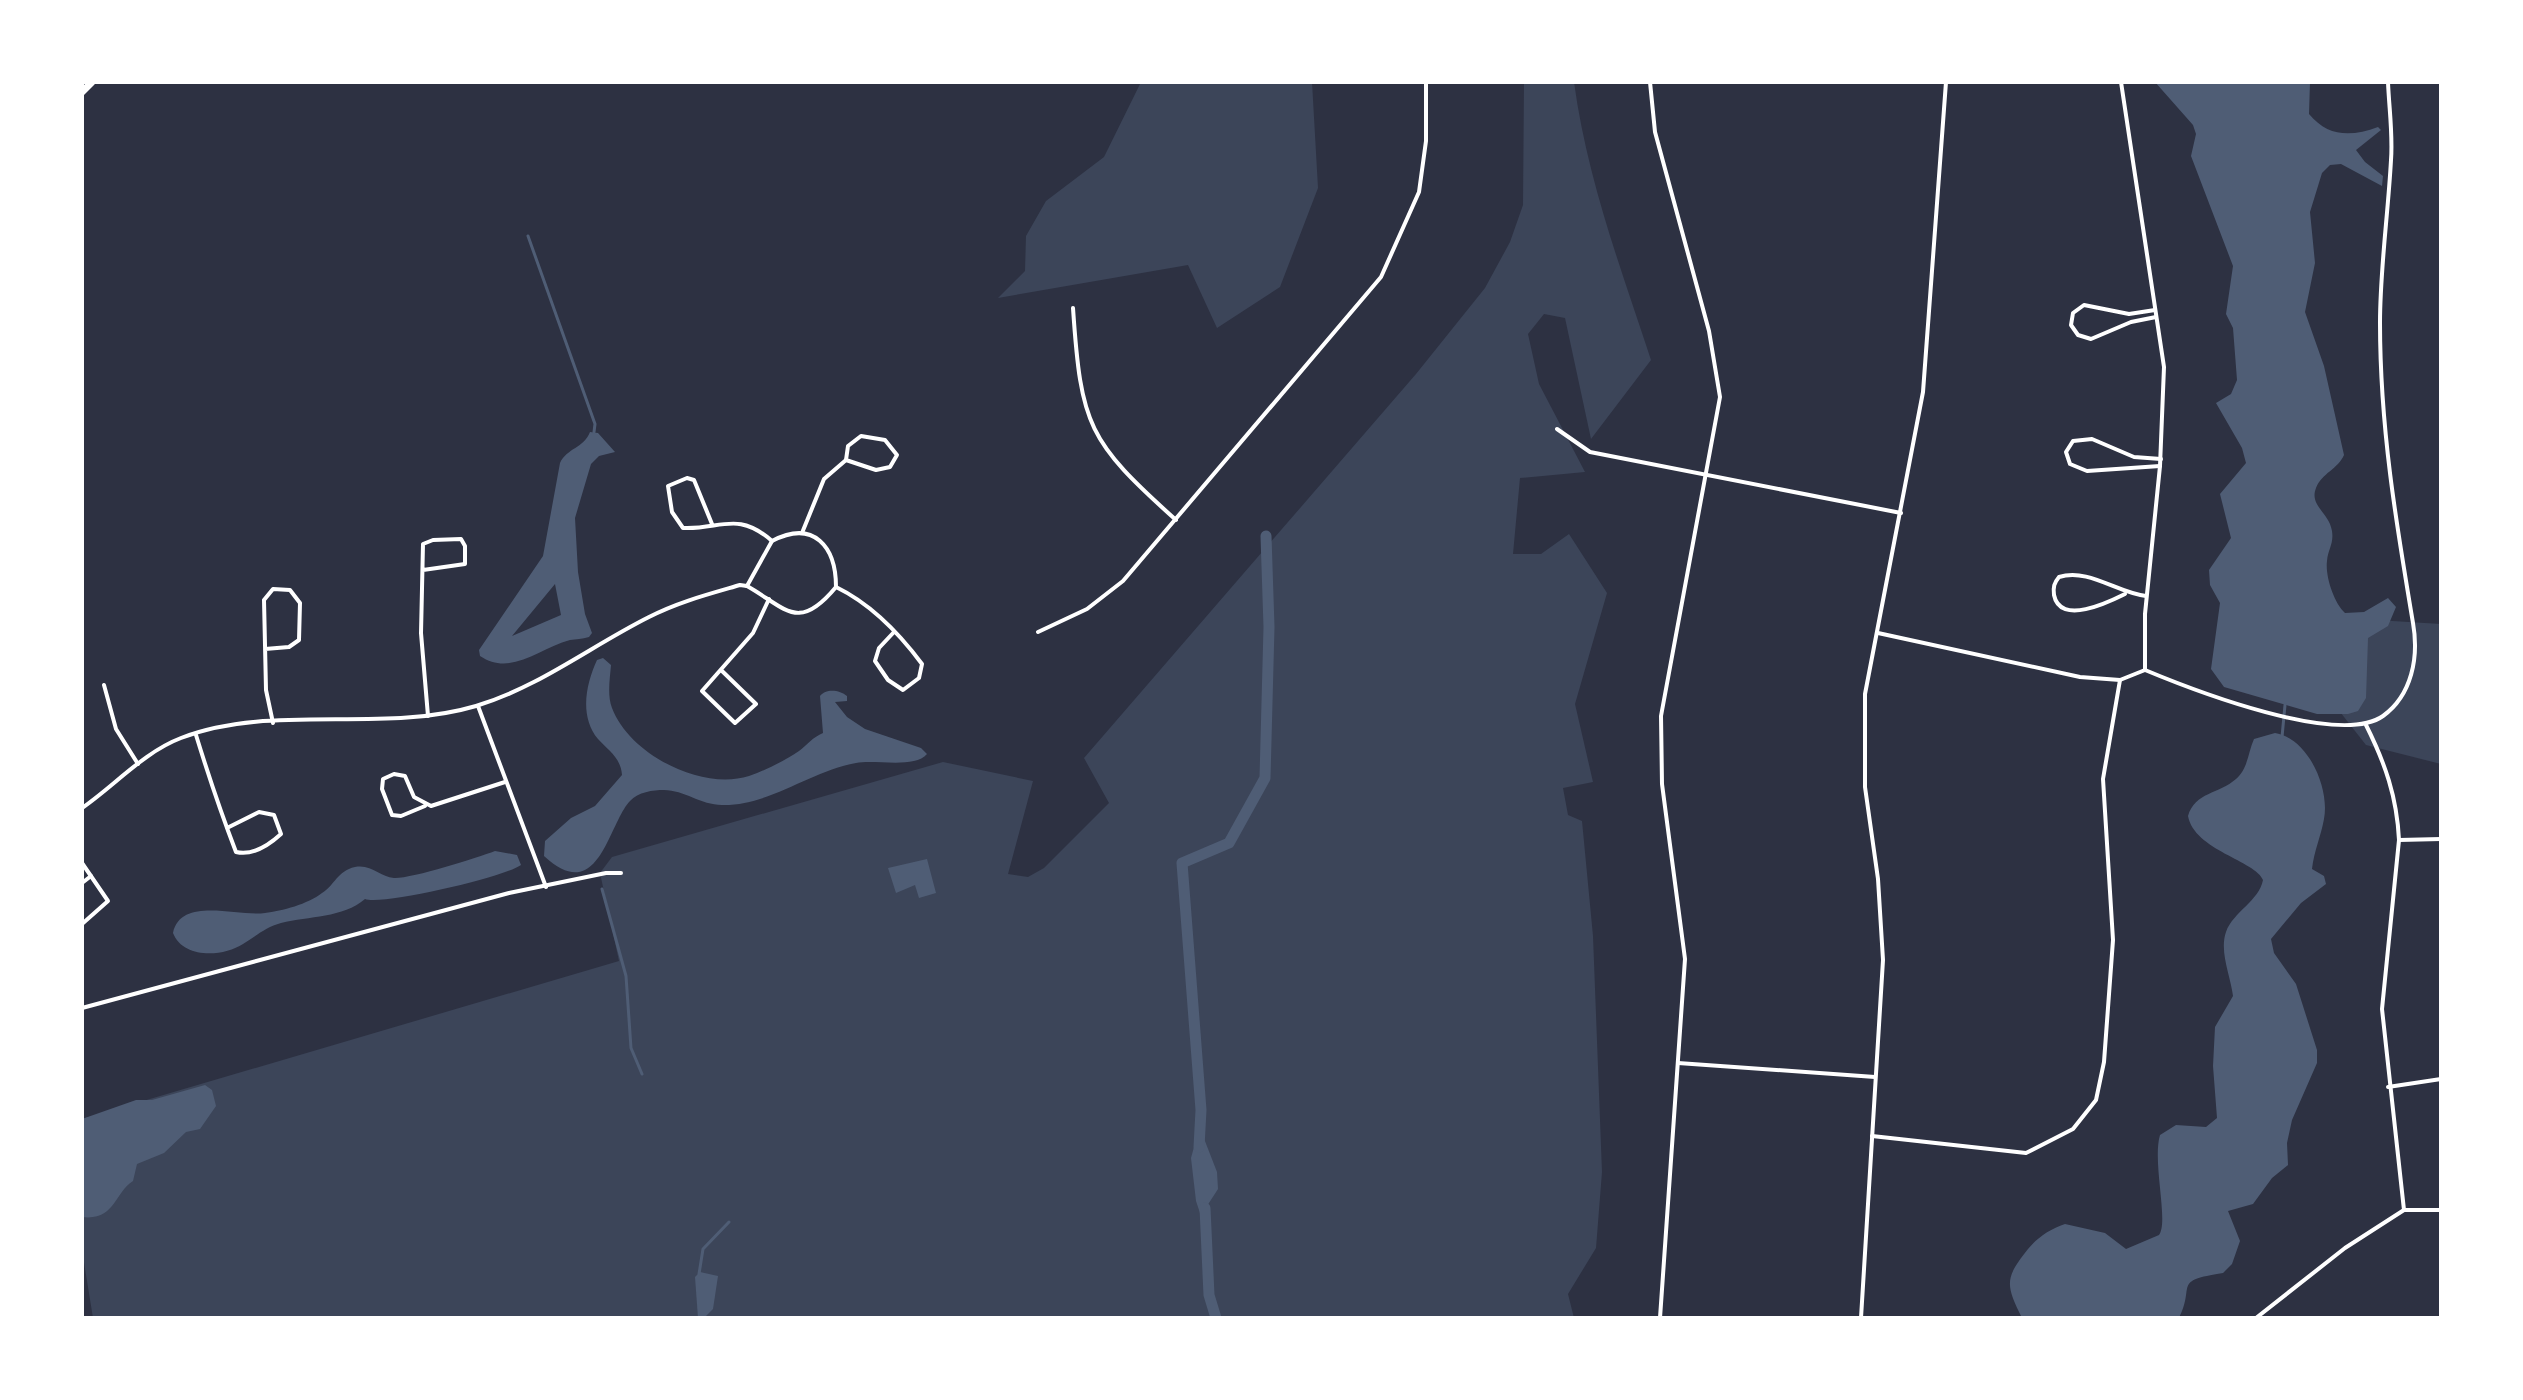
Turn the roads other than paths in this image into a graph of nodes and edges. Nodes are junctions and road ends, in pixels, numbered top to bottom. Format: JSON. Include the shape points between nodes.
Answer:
{"nodes":[{"id":1,"x":92,"y":82,"type":"edge"},
{"id":2,"x":1426,"y":82,"type":"edge"},
{"id":3,"x":1650,"y":82,"type":"edge"},
{"id":4,"x":1946,"y":82,"type":"edge"},
{"id":5,"x":2121,"y":82,"type":"edge"},
{"id":6,"x":2388,"y":82,"type":"edge"},
{"id":7,"x":82,"y":92,"type":"edge"},
{"id":8,"x":1073,"y":308,"type":"dead end"},
{"id":9,"x":2155,"y":310,"type":"junction"},
{"id":10,"x":2156,"y":317,"type":"junction"},
{"id":11,"x":1557,"y":429,"type":"dead end"},
{"id":12,"x":846,"y":460,"type":"junction"},
{"id":13,"x":2161,"y":462,"type":"junction"},
{"id":14,"x":1708,"y":474,"type":"junction"},
{"id":15,"x":1901,"y":513,"type":"junction"},
{"id":16,"x":1176,"y":520,"type":"junction"},
{"id":17,"x":712,"y":524,"type":"junction"},
{"id":18,"x":802,"y":533,"type":"junction"},
{"id":19,"x":772,"y":541,"type":"junction"},
{"id":20,"x":423,"y":570,"type":"junction"},
{"id":21,"x":747,"y":586,"type":"junction"},
{"id":22,"x":836,"y":587,"type":"junction"},
{"id":23,"x":2125,"y":594,"type":"junction"},
{"id":24,"x":2146,"y":596,"type":"junction"},
{"id":25,"x":769,"y":599,"type":"junction"},
{"id":26,"x":894,"y":632,"type":"junction"},
{"id":27,"x":1038,"y":632,"type":"dead end"},
{"id":28,"x":1878,"y":633,"type":"junction"},
{"id":29,"x":265,"y":649,"type":"junction"},
{"id":30,"x":721,"y":670,"type":"junction"},
{"id":31,"x":2145,"y":670,"type":"junction"},
{"id":32,"x":2120,"y":680,"type":"junction"},
{"id":33,"x":104,"y":685,"type":"dead end"},
{"id":34,"x":478,"y":705,"type":"junction"},
{"id":35,"x":428,"y":716,"type":"junction"},
{"id":36,"x":273,"y":723,"type":"junction"},
{"id":37,"x":2366,"y":725,"type":"junction"},
{"id":38,"x":196,"y":735,"type":"junction"},
{"id":39,"x":138,"y":764,"type":"junction"},
{"id":40,"x":505,"y":782,"type":"junction"},
{"id":41,"x":425,"y":806,"type":"junction"},
{"id":42,"x":82,"y":808,"type":"edge"},
{"id":43,"x":227,"y":828,"type":"junction"},
{"id":44,"x":2441,"y":839,"type":"edge"},
{"id":45,"x":2399,"y":840,"type":"junction"},
{"id":46,"x":82,"y":863,"type":"edge"},
{"id":47,"x":621,"y":873,"type":"dead end"},
{"id":48,"x":91,"y":876,"type":"junction"},
{"id":49,"x":82,"y":883,"type":"edge"},
{"id":50,"x":546,"y":887,"type":"junction"},
{"id":51,"x":82,"y":924,"type":"edge"},
{"id":52,"x":82,"y":1008,"type":"edge"},
{"id":53,"x":1678,"y":1063,"type":"junction"},
{"id":54,"x":1875,"y":1077,"type":"junction"},
{"id":55,"x":2441,"y":1079,"type":"edge"},
{"id":56,"x":2388,"y":1087,"type":"junction"},
{"id":57,"x":1872,"y":1136,"type":"junction"},
{"id":58,"x":2404,"y":1210,"type":"junction"},
{"id":59,"x":2441,"y":1210,"type":"edge"},
{"id":60,"x":1660,"y":1318,"type":"edge"},
{"id":61,"x":1861,"y":1318,"type":"edge"},
{"id":62,"x":2256,"y":1318,"type":"edge"}],
"edges":[{"from":1,"to":7,"type":"main road"},
{"from":2,"to":16,"type":"street","via":[[1422,179],[1381,277]]},
{"from":3,"to":14,"type":"street","via":[[1655,132],[1720,383]]},
{"from":4,"to":15,"type":"street","via":[[1924,383]]},
{"from":5,"to":9,"type":"street"},
{"from":6,"to":37,"type":"street","via":[[2391,162],[2380,324],[2384,415],[2415,643],[2406,689],[2392,708]]},
{"from":8,"to":16,"type":"street","via":[[1080,387],[1094,430],[1124,473]]},
{"from":9,"to":10,"type":"street"},
{"from":9,"to":10,"type":"street","via":[[2129,314],[2084,305],[2073,313],[2071,325],[2078,335],[2091,339]]},
{"from":10,"to":13,"type":"street","via":[[2164,367]]},
{"from":11,"to":14,"type":"street","via":[[1590,452]]},
{"from":12,"to":12,"type":"street","via":[[848,446],[861,436],[885,440],[897,455],[890,467],[876,470]]},
{"from":12,"to":18,"type":"street","via":[[824,479]]},
{"from":13,"to":13,"type":"street","via":[[2087,471],[2070,464],[2066,452],[2073,441],[2085,438]]},
{"from":13,"to":24,"type":"street"},
{"from":14,"to":15,"type":"street"},
{"from":14,"to":53,"type":"street","via":[[1661,716],[1662,784],[1685,959]]},
{"from":15,"to":28,"type":"street"},
{"from":16,"to":27,"type":"street","via":[[1104,597]]},
{"from":17,"to":17,"type":"street","via":[[691,529],[676,523],[668,486],[694,480]]},
{"from":17,"to":19,"type":"street","via":[[755,528]]},
{"from":18,"to":19,"type":"street"},
{"from":18,"to":22,"type":"street","via":[[827,547]]},
{"from":19,"to":21,"type":"street"},
{"from":20,"to":20,"type":"street","via":[[423,544],[461,539],[465,564]]},
{"from":20,"to":35,"type":"street","via":[[421,633]]},
{"from":21,"to":25,"type":"street"},
{"from":21,"to":34,"type":"street","via":[[663,610],[543,678]]},
{"from":22,"to":25,"type":"street","via":[[821,604],[793,614]]},
{"from":22,"to":26,"type":"street"},
{"from":23,"to":23,"type":"street","via":[[2068,574],[2059,577],[2053,591],[2056,602],[2066,609],[2084,609]]},
{"from":23,"to":24,"type":"street"},
{"from":24,"to":31,"type":"street"},
{"from":25,"to":30,"type":"street","via":[[753,633]]},
{"from":26,"to":26,"type":"street","via":[[875,661],[903,690],[919,678],[922,664]]},
{"from":28,"to":32,"type":"street","via":[[2021,666]]},
{"from":28,"to":54,"type":"street","via":[[1865,694],[1863,738],[1883,930]]},
{"from":29,"to":29,"type":"street","via":[[264,600],[268,592],[290,590],[300,603],[299,640],[289,647]]},
{"from":29,"to":36,"type":"street"},
{"from":30,"to":30,"type":"street","via":[[756,704],[735,723],[702,691]]},
{"from":31,"to":32,"type":"street"},
{"from":31,"to":37,"type":"street","via":[[2185,687],[2306,720],[2341,727]]},
{"from":32,"to":57,"type":"street","via":[[2102,793],[2113,899],[2103,1075],[2096,1100],[2065,1134],[2026,1153]]},
{"from":33,"to":39,"type":"street","via":[[116,729]]},
{"from":34,"to":35,"type":"street"},
{"from":34,"to":40,"type":"street"},
{"from":35,"to":36,"type":"street"},
{"from":36,"to":38,"type":"street","via":[[240,724]]},
{"from":37,"to":45,"type":"street","via":[[2385,763]]},
{"from":38,"to":39,"type":"street","via":[[181,738]]},
{"from":38,"to":43,"type":"street"},
{"from":39,"to":42,"type":"street"},
{"from":40,"to":41,"type":"street"},
{"from":40,"to":50,"type":"street"},
{"from":41,"to":41,"type":"street","via":[[414,797],[405,776],[383,779],[392,815]]},
{"from":43,"to":43,"type":"street","via":[[236,852],[244,854],[268,846],[281,834],[274,815],[259,812]]},
{"from":44,"to":45,"type":"street"},
{"from":45,"to":56,"type":"street","via":[[2382,1009]]},
{"from":46,"to":48,"type":"street"},
{"from":47,"to":50,"type":"street"},
{"from":48,"to":49,"type":"street"},
{"from":48,"to":51,"type":"street","via":[[108,901]]},
{"from":50,"to":52,"type":"street"},
{"from":53,"to":54,"type":"street"},
{"from":53,"to":60,"type":"street"},
{"from":54,"to":57,"type":"street"},
{"from":55,"to":56,"type":"street"},
{"from":56,"to":58,"type":"street"},
{"from":57,"to":61,"type":"street"},
{"from":58,"to":59,"type":"street"},
{"from":58,"to":62,"type":"street","via":[[2345,1248]]}]}
